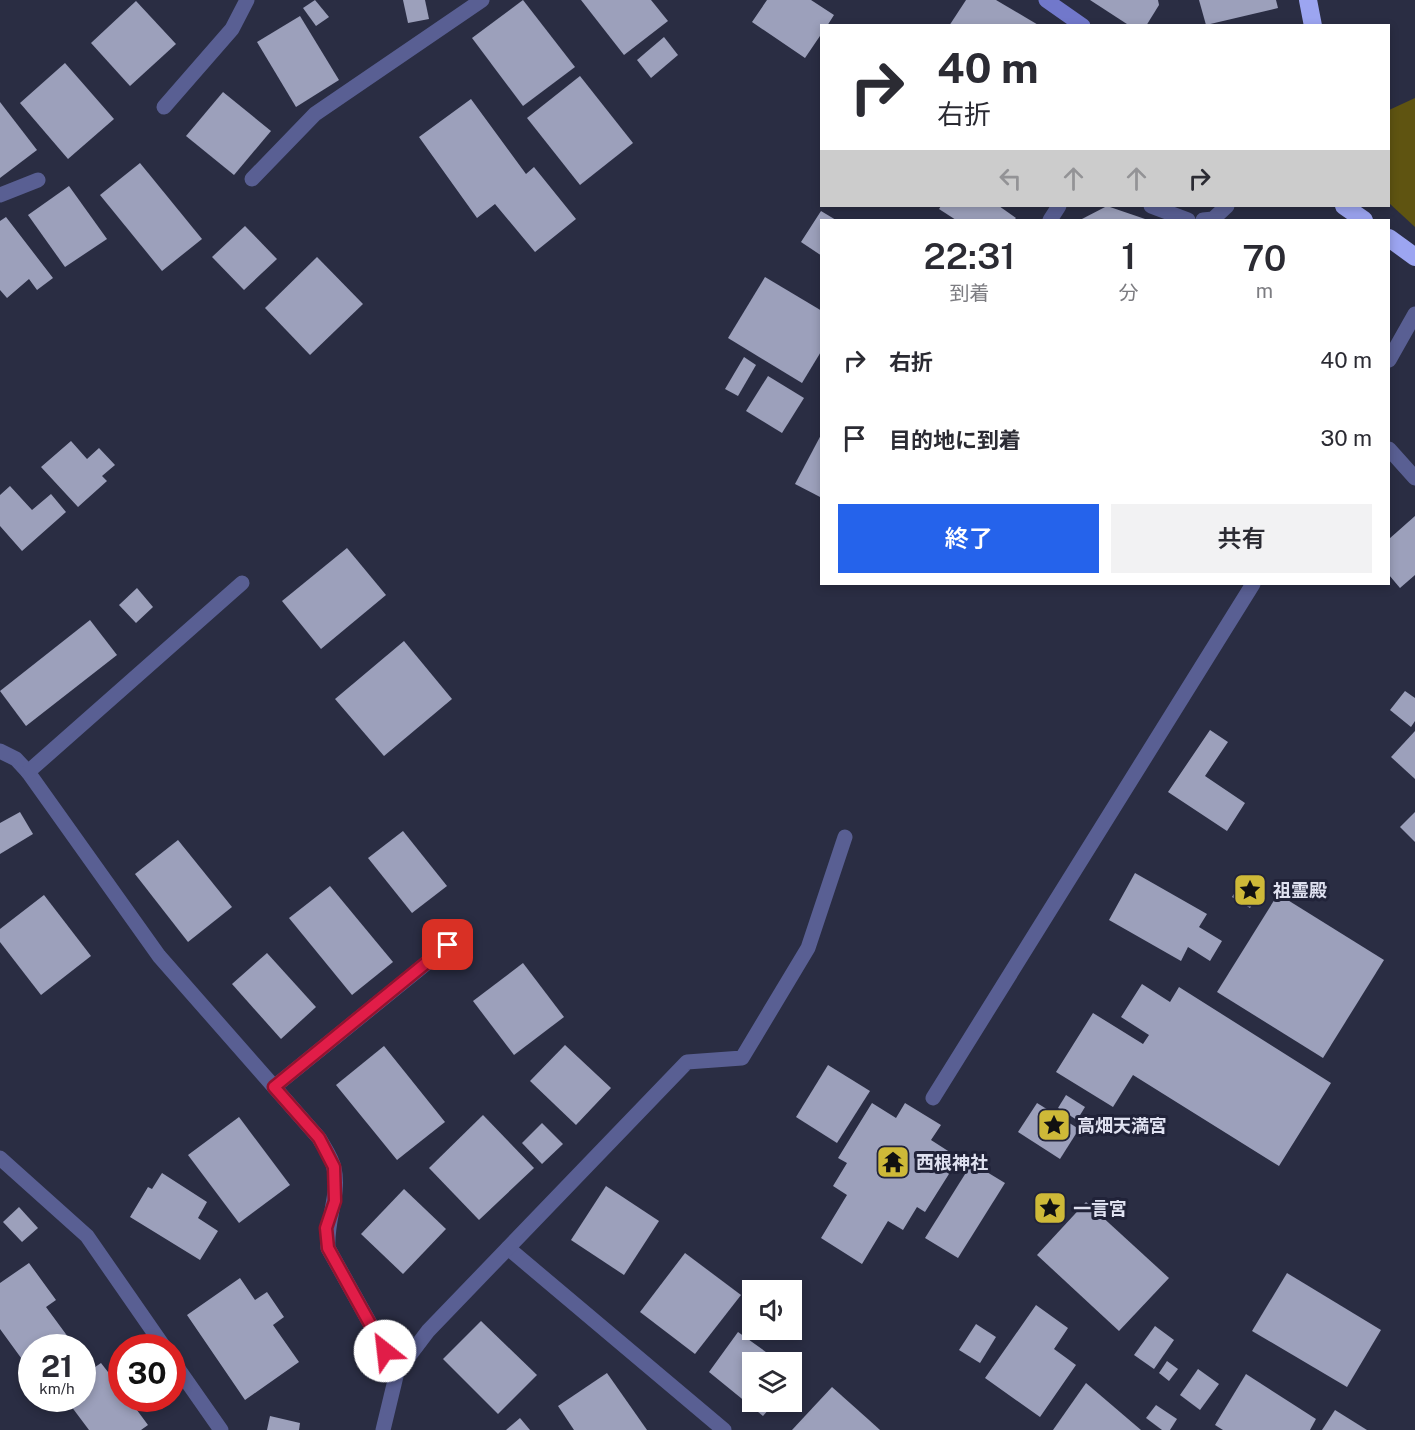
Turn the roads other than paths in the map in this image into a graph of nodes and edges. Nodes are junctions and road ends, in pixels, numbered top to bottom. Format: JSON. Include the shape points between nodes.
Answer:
{"nodes":[{"id":1,"x":248,"y":0,"type":"edge"},
{"id":2,"x":482,"y":0,"type":"edge"},
{"id":3,"x":1046,"y":0,"type":"edge"},
{"id":4,"x":1308,"y":0,"type":"edge"},
{"id":5,"x":1080,"y":24,"type":"edge"},
{"id":6,"x":1313,"y":24,"type":"edge"},
{"id":7,"x":164,"y":107,"type":"dead end"},
{"id":8,"x":252,"y":179,"type":"dead end"},
{"id":9,"x":38,"y":180,"type":"dead end"},
{"id":10,"x":0,"y":195,"type":"edge"},
{"id":11,"x":1153,"y":207,"type":"edge"},
{"id":12,"x":1226,"y":207,"type":"edge"},
{"id":13,"x":1345,"y":207,"type":"edge"},
{"id":14,"x":1185,"y":219,"type":"edge"},
{"id":15,"x":1213,"y":219,"type":"edge"},
{"id":16,"x":1363,"y":219,"type":"edge"},
{"id":17,"x":1390,"y":239,"type":"edge"},
{"id":18,"x":1415,"y":257,"type":"edge"},
{"id":19,"x":1415,"y":314,"type":"edge"},
{"id":20,"x":1390,"y":358,"type":"edge"},
{"id":21,"x":1390,"y":449,"type":"edge"},
{"id":22,"x":1415,"y":478,"type":"edge"},
{"id":23,"x":242,"y":583,"type":"dead end"},
{"id":24,"x":1252,"y":585,"type":"edge"},
{"id":25,"x":0,"y":751,"type":"edge"},
{"id":26,"x":28,"y":772,"type":"junction"},
{"id":27,"x":845,"y":837,"type":"dead end"},
{"id":28,"x":448,"y":945,"type":"dead end"},
{"id":29,"x":274,"y":1087,"type":"junction"},
{"id":30,"x":933,"y":1098,"type":"dead end"},
{"id":31,"x":0,"y":1158,"type":"edge"},
{"id":32,"x":508,"y":1248,"type":"junction"},
{"id":33,"x":155,"y":1334,"type":"edge"},
{"id":34,"x":397,"y":1372,"type":"junction"},
{"id":35,"x":186,"y":1380,"type":"edge"},
{"id":36,"x":221,"y":1430,"type":"edge"},
{"id":37,"x":383,"y":1430,"type":"edge"},
{"id":38,"x":724,"y":1430,"type":"edge"}],
"edges":[{"from":1,"to":7,"type":"street","via":[[232,29]]},
{"from":2,"to":8,"type":"street","via":[[315,114]]},
{"from":3,"to":5,"type":"main road"},
{"from":4,"to":6,"type":"highway"},
{"from":9,"to":10,"type":"street"},
{"from":11,"to":14,"type":"street"},
{"from":12,"to":15,"type":"street"},
{"from":13,"to":16,"type":"highway"},
{"from":17,"to":18,"type":"highway"},
{"from":19,"to":20,"type":"street"},
{"from":21,"to":22,"type":"street"},
{"from":23,"to":26,"type":"street"},
{"from":24,"to":30,"type":"street"},
{"from":25,"to":26,"type":"street","via":[[16,759]]},
{"from":26,"to":29,"type":"street","via":[[159,956]]},
{"from":27,"to":32,"type":"street","via":[[808,948],[742,1058],[687,1062]]},
{"from":28,"to":29,"type":"street"},
{"from":29,"to":34,"type":"street","via":[[319,1138],[334,1167],[335,1201],[326,1228],[328,1248]]},
{"from":31,"to":33,"type":"street","via":[[87,1236]]},
{"from":32,"to":34,"type":"street","via":[[428,1331]]},
{"from":32,"to":38,"type":"street"},
{"from":34,"to":37,"type":"street"},
{"from":35,"to":36,"type":"street"}]}
